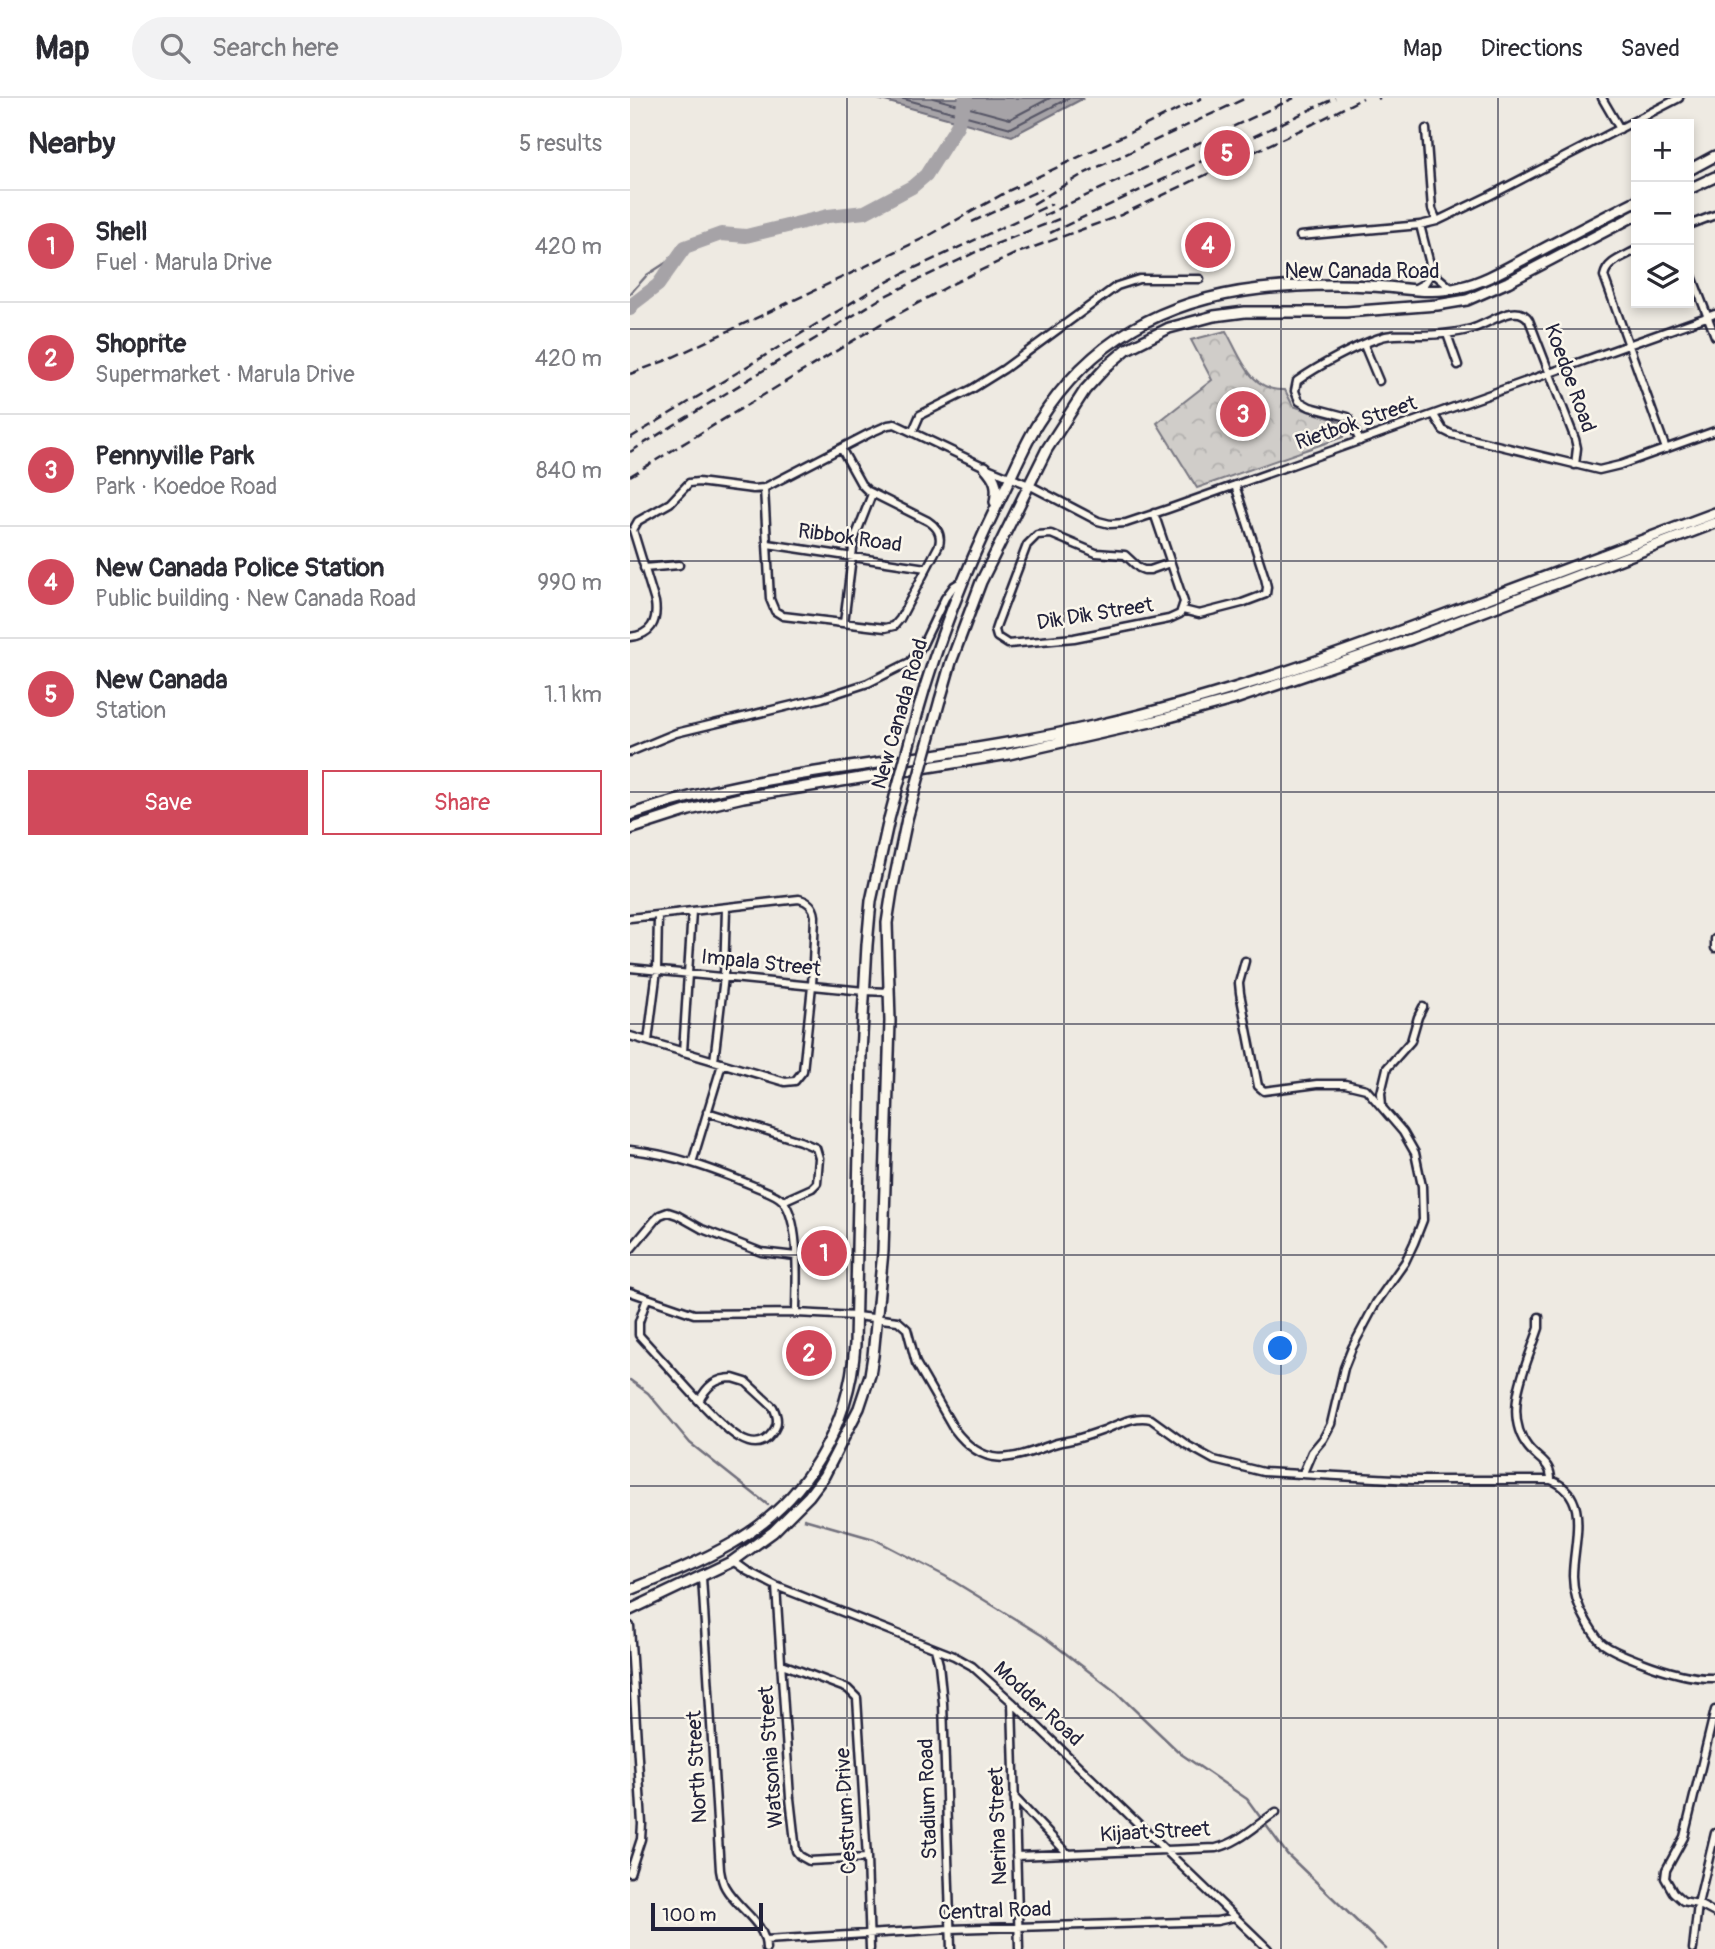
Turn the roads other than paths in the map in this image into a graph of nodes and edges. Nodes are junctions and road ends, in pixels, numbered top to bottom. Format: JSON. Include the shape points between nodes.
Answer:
{"nodes":[{"id":1,"x":1602,"y":98,"type":"edge"},
{"id":2,"x":1679,"y":98,"type":"edge"},
{"id":3,"x":1426,"y":129,"type":"dead end"},
{"id":4,"x":1620,"y":129,"type":"junction"},
{"id":5,"x":1715,"y":156,"type":"edge"},
{"id":6,"x":1694,"y":167,"type":"edge"},
{"id":7,"x":1715,"y":177,"type":"edge"},
{"id":8,"x":1694,"y":188,"type":"edge"},
{"id":9,"x":1631,"y":204,"type":"edge"},
{"id":10,"x":1715,"y":215,"type":"edge"},
{"id":11,"x":1631,"y":218,"type":"edge"},
{"id":12,"x":1437,"y":221,"type":"junction"},
{"id":13,"x":1694,"y":223,"type":"edge"},
{"id":14,"x":1420,"y":225,"type":"junction"},
{"id":15,"x":1300,"y":236,"type":"dead end"},
{"id":16,"x":1631,"y":253,"type":"edge"},
{"id":17,"x":1432,"y":272,"type":"junction"},
{"id":18,"x":1200,"y":279,"type":"dead end"},
{"id":19,"x":1694,"y":279,"type":"edge"},
{"id":20,"x":1452,"y":289,"type":"junction"},
{"id":21,"x":1412,"y":290,"type":"junction"},
{"id":22,"x":1711,"y":316,"type":"edge"},
{"id":23,"x":1447,"y":334,"type":"junction"},
{"id":24,"x":1715,"y":336,"type":"edge"},
{"id":25,"x":1364,"y":345,"type":"junction"},
{"id":26,"x":1629,"y":345,"type":"junction"},
{"id":27,"x":1458,"y":365,"type":"dead end"},
{"id":28,"x":1551,"y":373,"type":"junction"},
{"id":29,"x":1379,"y":381,"type":"dead end"},
{"id":30,"x":1434,"y":415,"type":"junction"},
{"id":31,"x":913,"y":431,"type":"junction"},
{"id":32,"x":1715,"y":431,"type":"edge"},
{"id":33,"x":1360,"y":441,"type":"junction"},
{"id":34,"x":841,"y":447,"type":"junction"},
{"id":35,"x":1666,"y":449,"type":"junction"},
{"id":36,"x":1575,"y":465,"type":"junction"},
{"id":37,"x":985,"y":467,"type":"junction"},
{"id":38,"x":1012,"y":478,"type":"junction"},
{"id":39,"x":1028,"y":485,"type":"junction"},
{"id":40,"x":1235,"y":485,"type":"junction"},
{"id":41,"x":764,"y":488,"type":"junction"},
{"id":42,"x":872,"y":494,"type":"junction"},
{"id":43,"x":994,"y":511,"type":"junction"},
{"id":44,"x":1154,"y":513,"type":"junction"},
{"id":45,"x":1715,"y":513,"type":"edge"},
{"id":46,"x":1715,"y":523,"type":"edge"},
{"id":47,"x":768,"y":544,"type":"junction"},
{"id":48,"x":851,"y":556,"type":"junction"},
{"id":49,"x":1170,"y":563,"type":"junction"},
{"id":50,"x":679,"y":565,"type":"dead end"},
{"id":51,"x":644,"y":568,"type":"junction"},
{"id":52,"x":926,"y":568,"type":"junction"},
{"id":53,"x":962,"y":581,"type":"junction"},
{"id":54,"x":1183,"y":610,"type":"junction"},
{"id":55,"x":844,"y":623,"type":"junction"},
{"id":56,"x":630,"y":637,"type":"edge"},
{"id":57,"x":630,"y":751,"type":"edge"},
{"id":58,"x":630,"y":815,"type":"edge"},
{"id":59,"x":630,"y":829,"type":"edge"},
{"id":60,"x":726,"y":908,"type":"junction"},
{"id":61,"x":692,"y":911,"type":"junction"},
{"id":62,"x":658,"y":915,"type":"junction"},
{"id":63,"x":630,"y":918,"type":"edge"},
{"id":64,"x":1715,"y":940,"type":"edge"},
{"id":65,"x":1715,"y":948,"type":"edge"},
{"id":66,"x":1245,"y":961,"type":"dead end"},
{"id":67,"x":630,"y":968,"type":"edge"},
{"id":68,"x":657,"y":970,"type":"junction"},
{"id":69,"x":689,"y":974,"type":"junction"},
{"id":70,"x":724,"y":977,"type":"junction"},
{"id":71,"x":812,"y":986,"type":"junction"},
{"id":72,"x":864,"y":991,"type":"junction"},
{"id":73,"x":889,"y":992,"type":"junction"},
{"id":74,"x":1423,"y":1007,"type":"dead end"},
{"id":75,"x":630,"y":1035,"type":"edge"},
{"id":76,"x":648,"y":1041,"type":"junction"},
{"id":77,"x":683,"y":1052,"type":"junction"},
{"id":78,"x":713,"y":1061,"type":"junction"},
{"id":79,"x":722,"y":1064,"type":"junction"},
{"id":80,"x":1382,"y":1106,"type":"junction"},
{"id":81,"x":707,"y":1112,"type":"junction"},
{"id":82,"x":630,"y":1150,"type":"edge"},
{"id":83,"x":692,"y":1163,"type":"junction"},
{"id":84,"x":783,"y":1201,"type":"junction"},
{"id":85,"x":630,"y":1250,"type":"edge"},
{"id":86,"x":796,"y":1256,"type":"junction"},
{"id":87,"x":630,"y":1292,"type":"edge"},
{"id":88,"x":646,"y":1298,"type":"junction"},
{"id":89,"x":796,"y":1313,"type":"junction"},
{"id":90,"x":856,"y":1316,"type":"junction"},
{"id":91,"x":1539,"y":1317,"type":"dead end"},
{"id":92,"x":876,"y":1318,"type":"junction"},
{"id":93,"x":699,"y":1401,"type":"junction"},
{"id":94,"x":1303,"y":1473,"type":"junction"},
{"id":95,"x":1552,"y":1480,"type":"junction"},
{"id":96,"x":733,"y":1561,"type":"junction"},
{"id":97,"x":702,"y":1577,"type":"junction"},
{"id":98,"x":776,"y":1586,"type":"junction"},
{"id":99,"x":630,"y":1590,"type":"edge"},
{"id":100,"x":630,"y":1610,"type":"edge"},
{"id":101,"x":630,"y":1626,"type":"edge"},
{"id":102,"x":936,"y":1649,"type":"junction"},
{"id":103,"x":782,"y":1664,"type":"junction"},
{"id":104,"x":1715,"y":1678,"type":"edge"},
{"id":105,"x":632,"y":1684,"type":"edge"},
{"id":106,"x":1012,"y":1702,"type":"junction"},
{"id":107,"x":1715,"y":1710,"type":"edge"},
{"id":108,"x":639,"y":1756,"type":"junction"},
{"id":109,"x":630,"y":1760,"type":"edge"},
{"id":110,"x":1014,"y":1797,"type":"junction"},
{"id":111,"x":1276,"y":1812,"type":"dead end"},
{"id":112,"x":1715,"y":1833,"type":"edge"},
{"id":113,"x":1165,"y":1850,"type":"junction"},
{"id":114,"x":1068,"y":1854,"type":"junction"},
{"id":115,"x":1016,"y":1856,"type":"junction"},
{"id":116,"x":867,"y":1858,"type":"junction"},
{"id":117,"x":630,"y":1873,"type":"edge"},
{"id":118,"x":1698,"y":1904,"type":"junction"},
{"id":119,"x":1715,"y":1913,"type":"edge"},
{"id":120,"x":1235,"y":1917,"type":"junction"},
{"id":121,"x":1018,"y":1927,"type":"junction"},
{"id":122,"x":950,"y":1929,"type":"junction"},
{"id":123,"x":870,"y":1935,"type":"junction"},
{"id":124,"x":765,"y":1940,"type":"junction"},
{"id":125,"x":766,"y":1949,"type":"edge"},
{"id":126,"x":870,"y":1949,"type":"edge"},
{"id":127,"x":951,"y":1949,"type":"edge"},
{"id":128,"x":1019,"y":1949,"type":"edge"},
{"id":129,"x":1268,"y":1949,"type":"edge"},
{"id":130,"x":1693,"y":1949,"type":"edge"}],
"edges":[{"from":1,"to":4,"type":"street"},
{"from":2,"to":4,"type":"street"},
{"from":3,"to":12,"type":"street","via":[[1432,209]]},
{"from":4,"to":12,"type":"street"},
{"from":5,"to":6,"type":"main road"},
{"from":7,"to":8,"type":"main road"},
{"from":9,"to":20,"type":"main road","name":"New Canada Road","via":[[1498,272]]},
{"from":10,"to":13,"type":"street"},
{"from":11,"to":39,"type":"main road","name":"New Canada Road","via":[[1467,300],[1346,312],[1227,314],[1156,333],[1127,349],[1093,380]]},
{"from":12,"to":14,"type":"street"},
{"from":14,"to":15,"type":"street"},
{"from":14,"to":17,"type":"street"},
{"from":16,"to":26,"type":"street","via":[[1611,263],[1604,276]]},
{"from":17,"to":20,"type":"street"},
{"from":17,"to":21,"type":"street"},
{"from":18,"to":31,"type":"street","via":[[1139,279],[1117,286],[1004,369],[920,415]]},
{"from":19,"to":22,"type":"street"},
{"from":20,"to":21,"type":"main road","name":"New Canada Road"},
{"from":21,"to":38,"type":"main road","name":"New Canada Road","via":[[1272,288],[1211,298],[1162,313],[1100,351],[1073,377],[1036,425]]},
{"from":22,"to":24,"type":"street"},
{"from":22,"to":26,"type":"street","name":"Rietbok Street"},
{"from":23,"to":25,"type":"street","name":"Koedoe Road","via":[[1386,335]]},
{"from":23,"to":27,"type":"street"},
{"from":23,"to":28,"type":"street","name":"Koedoe Road","via":[[1522,313],[1530,320]]},
{"from":25,"to":29,"type":"street"},
{"from":25,"to":33,"type":"street","name":"Koedoe Road","via":[[1301,377],[1294,391],[1300,403],[1348,417]]},
{"from":26,"to":28,"type":"street","name":"Rietbok Street"},
{"from":26,"to":35,"type":"street"},
{"from":28,"to":30,"type":"street","name":"Rietbok Street"},
{"from":28,"to":36,"type":"street","name":"Koedoe Road","via":[[1576,445]]},
{"from":30,"to":33,"type":"street","name":"Rietbok Street"},
{"from":30,"to":36,"type":"street","via":[[1451,435]]},
{"from":31,"to":34,"type":"street","via":[[888,425]]},
{"from":31,"to":37,"type":"street","name":"Rietbok Street"},
{"from":32,"to":35,"type":"street"},
{"from":33,"to":40,"type":"street","name":"Rietbok Street"},
{"from":34,"to":41,"type":"street"},
{"from":34,"to":42,"type":"street","via":[[861,484]]},
{"from":35,"to":36,"type":"street","via":[[1604,470]]},
{"from":37,"to":38,"type":"street","name":"Rietbok Street"},
{"from":37,"to":43,"type":"main road","via":[[997,484]]},
{"from":38,"to":39,"type":"street","name":"Rietbok Street"},
{"from":38,"to":43,"type":"main road","name":"New Canada Road"},
{"from":39,"to":44,"type":"street","name":"Rietbok Street","via":[[1105,523],[1126,523]]},
{"from":39,"to":73,"type":"main road","name":"New Canada Road","bridge":true,"via":[[981,582],[951,662],[907,819],[887,923]]},
{"from":40,"to":44,"type":"street","name":"Rietbok Street"},
{"from":40,"to":54,"type":"street","via":[[1266,594],[1202,614]]},
{"from":41,"to":47,"type":"street"},
{"from":41,"to":51,"type":"street","via":[[689,483],[670,503],[638,521],[632,534]]},
{"from":42,"to":48,"type":"street"},
{"from":42,"to":52,"type":"street","via":[[937,528],[939,543]]},
{"from":43,"to":53,"type":"main road","name":"New Canada Road"},
{"from":44,"to":49,"type":"street"},
{"from":45,"to":58,"type":"main road","via":[[1325,659],[1173,705],[1018,741],[728,787]]},
{"from":46,"to":59,"type":"main road","via":[[1411,639],[1232,700],[1009,754],[743,797]]},
{"from":47,"to":48,"type":"street","name":"Ribbok Road"},
{"from":47,"to":55,"type":"street","via":[[770,599],[777,613]]},
{"from":48,"to":52,"type":"street","name":"Ribbok Road"},
{"from":48,"to":55,"type":"street"},
{"from":49,"to":54,"type":"street","name":"Dik Dik Street"},
{"from":49,"to":54,"type":"street","name":"Dik Dik Street","via":[[1144,570],[1125,555],[1096,553],[1051,534],[1037,535],[1027,545],[996,634],[1008,644],[1074,639],[1169,619]]},
{"from":50,"to":51,"type":"street"},
{"from":51,"to":56,"type":"street","via":[[655,602],[655,620],[646,632]]},
{"from":52,"to":55,"type":"street","via":[[894,626]]},
{"from":53,"to":57,"type":"street","via":[[945,598],[910,662],[868,683],[822,698],[676,733]]},
{"from":53,"to":72,"type":"main road","name":"New Canada Road","bridge":true,"via":[[941,635],[889,819],[871,901]]},
{"from":60,"to":61,"type":"street"},
{"from":60,"to":70,"type":"street"},
{"from":60,"to":71,"type":"street","via":[[799,899],[809,904],[815,916]]},
{"from":61,"to":62,"type":"street"},
{"from":61,"to":69,"type":"street"},
{"from":62,"to":63,"type":"street"},
{"from":62,"to":68,"type":"street"},
{"from":64,"to":65,"type":"street"},
{"from":66,"to":80,"type":"street","via":[[1240,993],[1258,1086],[1264,1091],[1345,1084],[1366,1089]]},
{"from":67,"to":68,"type":"street","name":"Impala Street"},
{"from":68,"to":69,"type":"street","name":"Impala Street"},
{"from":68,"to":76,"type":"street"},
{"from":69,"to":70,"type":"street","name":"Impala Street"},
{"from":69,"to":77,"type":"street"},
{"from":70,"to":71,"type":"street","name":"Impala Street"},
{"from":70,"to":78,"type":"street"},
{"from":71,"to":72,"type":"street","name":"Impala Street"},
{"from":71,"to":79,"type":"street","via":[[803,1071],[795,1081]]},
{"from":72,"to":73,"type":"street","name":"Impala Street"},
{"from":72,"to":90,"type":"main road","name":"New Canada Road"},
{"from":73,"to":92,"type":"main road","name":"New Canada Road","via":[[883,1251]]},
{"from":74,"to":80,"type":"street","via":[[1411,1041],[1387,1068]]},
{"from":75,"to":76,"type":"street"},
{"from":76,"to":77,"type":"street"},
{"from":77,"to":78,"type":"street"},
{"from":78,"to":79,"type":"street"},
{"from":79,"to":81,"type":"street"},
{"from":80,"to":94,"type":"street","via":[[1415,1153],[1423,1220],[1405,1262],[1352,1348],[1331,1424]]},
{"from":81,"to":83,"type":"street"},
{"from":81,"to":84,"type":"street","via":[[815,1147],[817,1183]]},
{"from":82,"to":83,"type":"street"},
{"from":83,"to":84,"type":"street"},
{"from":84,"to":86,"type":"street","via":[[792,1222]]},
{"from":85,"to":86,"type":"street","via":[[655,1220],[668,1212],[761,1252]]},
{"from":86,"to":89,"type":"street"},
{"from":87,"to":88,"type":"street"},
{"from":88,"to":89,"type":"street","via":[[694,1314]]},
{"from":88,"to":93,"type":"street","via":[[639,1335]]},
{"from":89,"to":90,"type":"street"},
{"from":90,"to":92,"type":"street"},
{"from":90,"to":99,"type":"main road","name":"New Canada Road","via":[[854,1366],[843,1408],[817,1462],[794,1493],[726,1547]]},
{"from":91,"to":95,"type":"street","via":[[1516,1398],[1516,1415],[1526,1445],[1549,1466]]},
{"from":92,"to":94,"type":"street","via":[[898,1321],[906,1329],[916,1363],[954,1429],[985,1456],[1020,1456],[1144,1417],[1220,1462],[1263,1472]]},
{"from":92,"to":96,"type":"main road","name":"New Canada Road","via":[[872,1366],[859,1408],[831,1465],[788,1519]]},
{"from":93,"to":93,"type":"street","via":[[747,1443],[761,1442],[778,1423],[773,1407],[740,1379],[713,1383]]},
{"from":94,"to":95,"type":"street"},
{"from":95,"to":104,"type":"street","via":[[1567,1489],[1576,1505],[1574,1587],[1581,1611],[1598,1639],[1656,1667],[1700,1679]]},
{"from":96,"to":97,"type":"main road","name":"New Canada Road"},
{"from":96,"to":98,"type":"street","name":"Modder Road"},
{"from":97,"to":100,"type":"main road","name":"New Canada Road"},
{"from":97,"to":124,"type":"street","name":"North Street","via":[[720,1870],[726,1889]]},
{"from":98,"to":102,"type":"street","name":"Modder Road"},
{"from":98,"to":103,"type":"street","name":"Watsonia Street"},
{"from":101,"to":105,"type":"street"},
{"from":102,"to":106,"type":"street","name":"Modder Road","via":[[972,1666]]},
{"from":102,"to":122,"type":"street","name":"Stadium Road","via":[[943,1703]]},
{"from":103,"to":116,"type":"street","name":"Cestrum Drive","via":[[855,1694]]},
{"from":103,"to":116,"type":"street","name":"Watsonia Street","via":[[796,1851],[809,1861]]},
{"from":105,"to":108,"type":"street"},
{"from":106,"to":110,"type":"street","name":"Nerina Street"},
{"from":106,"to":113,"type":"street","name":"Modder Road"},
{"from":107,"to":118,"type":"street","via":[[1684,1837],[1665,1878],[1683,1900]]},
{"from":108,"to":109,"type":"street"},
{"from":108,"to":117,"type":"street","via":[[641,1839]]},
{"from":110,"to":114,"type":"street"},
{"from":110,"to":115,"type":"street","name":"Nerina Street"},
{"from":111,"to":113,"type":"street","name":"Kijaat Street","via":[[1226,1846]]},
{"from":112,"to":118,"type":"street"},
{"from":113,"to":114,"type":"street","name":"Kijaat Street"},
{"from":113,"to":120,"type":"street","name":"Modder Road"},
{"from":114,"to":115,"type":"street","name":"Kijaat Street"},
{"from":115,"to":121,"type":"street","name":"Nerina Street"},
{"from":116,"to":123,"type":"street","name":"Cestrum Drive"},
{"from":118,"to":119,"type":"street"},
{"from":118,"to":130,"type":"street"},
{"from":120,"to":121,"type":"street","name":"Central Road"},
{"from":120,"to":129,"type":"street","name":"Modder Road"},
{"from":121,"to":122,"type":"street","name":"Central Road"},
{"from":121,"to":128,"type":"street","name":"Nerina Street"},
{"from":122,"to":123,"type":"street","name":"Central Road"},
{"from":122,"to":127,"type":"street","name":"Stadium Road"},
{"from":123,"to":124,"type":"street","name":"Central Road"},
{"from":123,"to":126,"type":"street","name":"Cestrum Drive"},
{"from":124,"to":125,"type":"street"}]}
